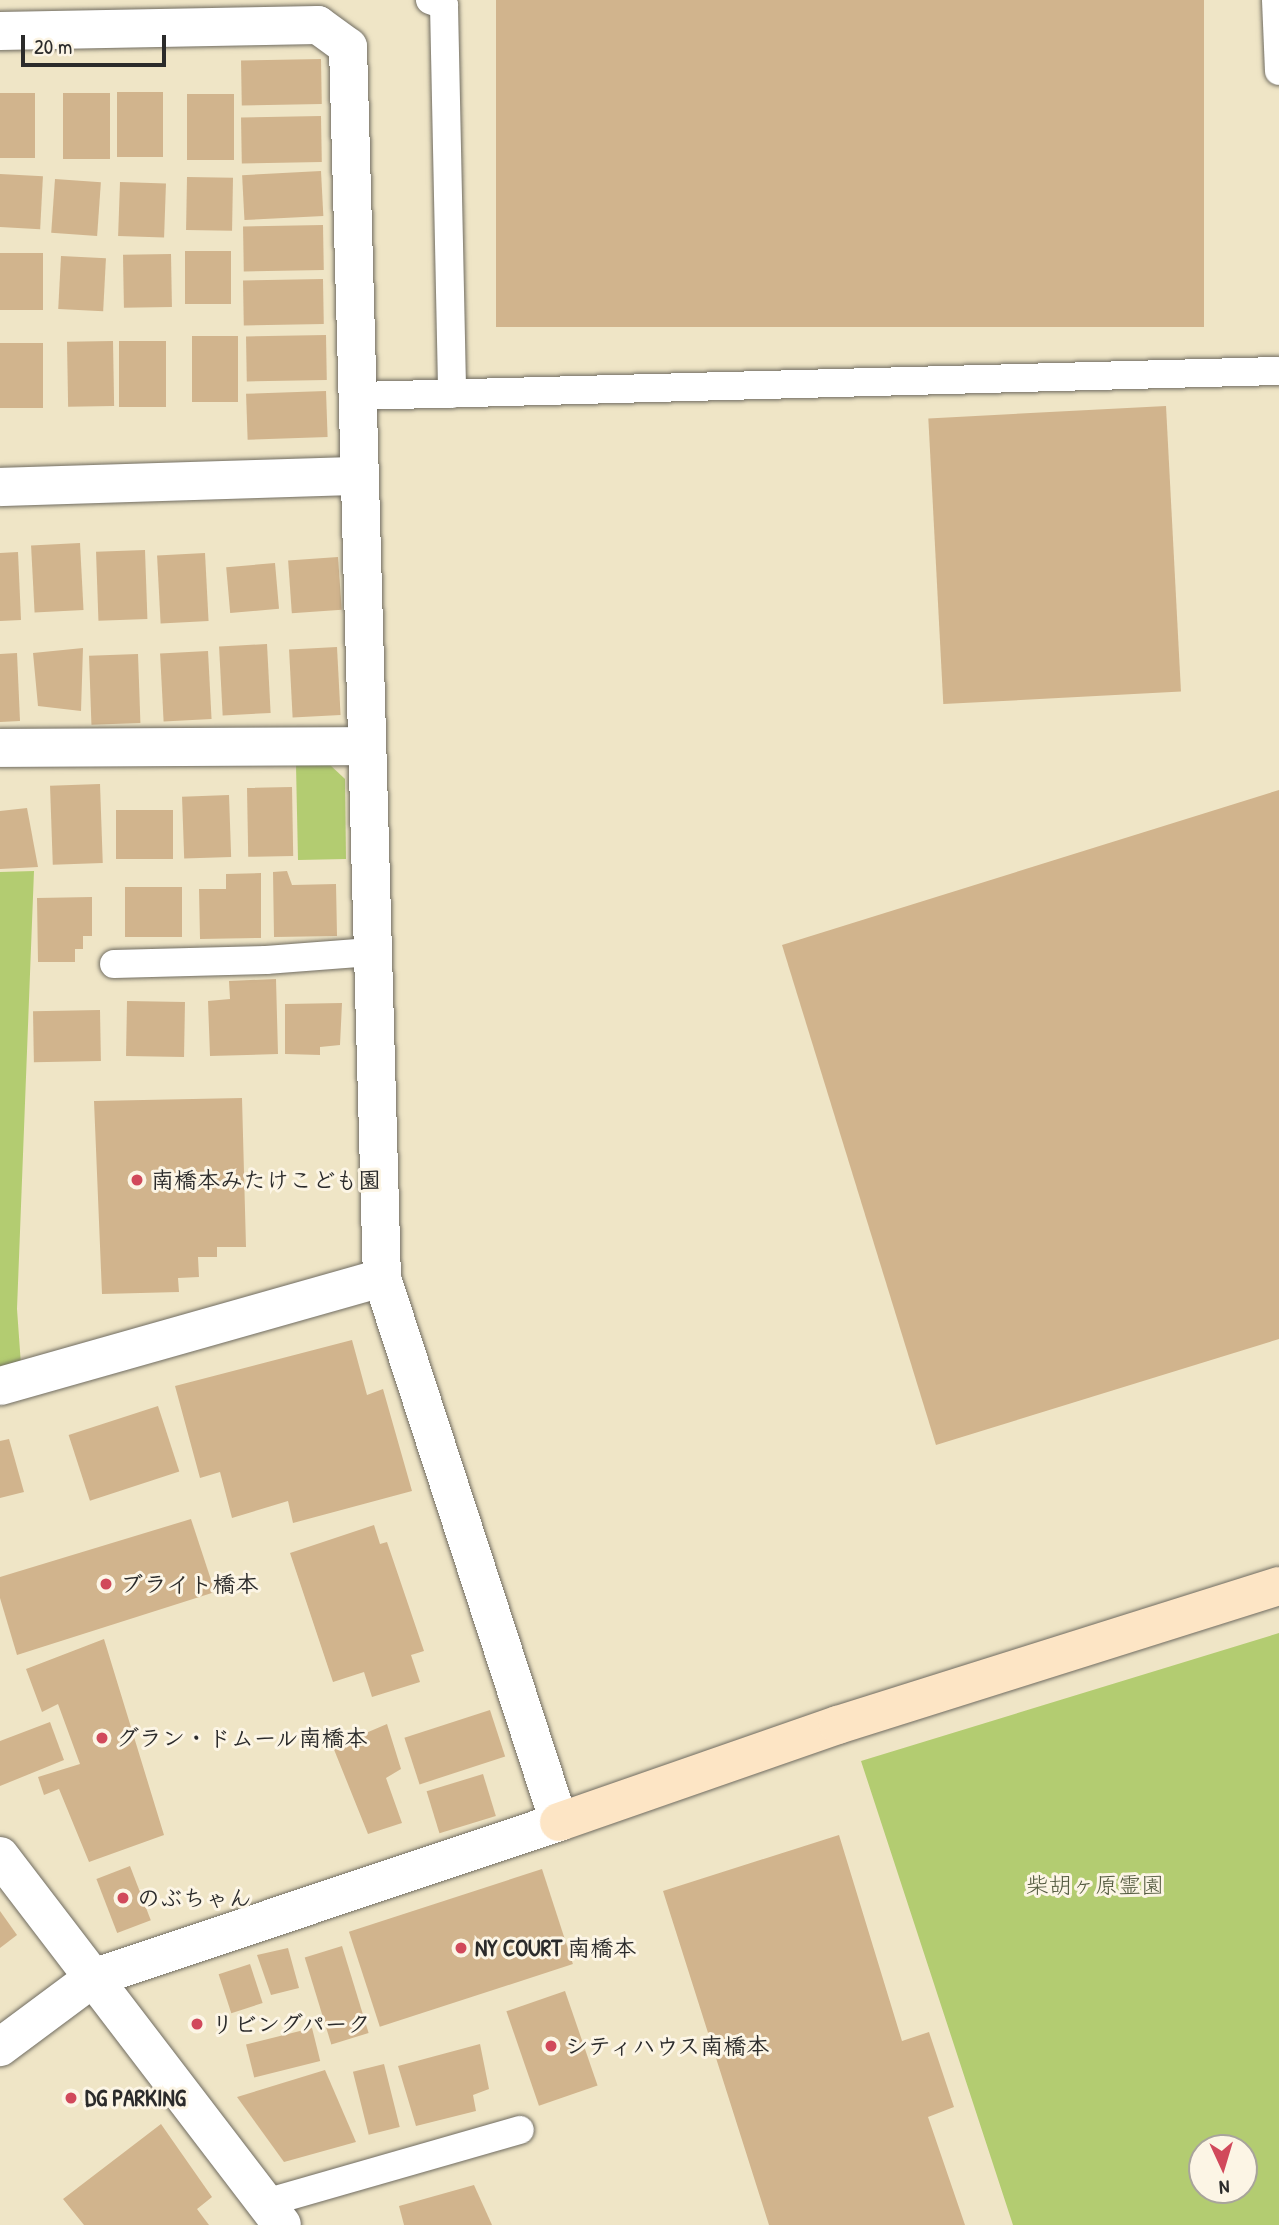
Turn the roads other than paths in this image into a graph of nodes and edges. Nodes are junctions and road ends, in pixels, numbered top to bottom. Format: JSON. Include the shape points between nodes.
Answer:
{"nodes":[{"id":1,"x":430,"y":0,"type":"edge"},
{"id":2,"x":1276,"y":0,"type":"edge"},
{"id":3,"x":0,"y":31,"type":"edge"},
{"id":4,"x":1279,"y":71,"type":"edge"},
{"id":5,"x":1279,"y":371,"type":"edge"},
{"id":6,"x":452,"y":394,"type":"junction"},
{"id":7,"x":359,"y":396,"type":"junction"},
{"id":8,"x":358,"y":476,"type":"junction"},
{"id":9,"x":0,"y":487,"type":"edge"},
{"id":10,"x":365,"y":746,"type":"junction"},
{"id":11,"x":0,"y":748,"type":"edge"},
{"id":12,"x":371,"y":952,"type":"junction"},
{"id":13,"x":114,"y":964,"type":"dead end"},
{"id":14,"x":382,"y":1278,"type":"junction"},
{"id":15,"x":0,"y":1386,"type":"edge"},
{"id":16,"x":1279,"y":1586,"type":"edge"},
{"id":17,"x":559,"y":1822,"type":"junction"},
{"id":18,"x":0,"y":1856,"type":"edge"},
{"id":19,"x":93,"y":1978,"type":"junction"},
{"id":20,"x":0,"y":2047,"type":"edge"},
{"id":21,"x":520,"y":2130,"type":"dead end"},
{"id":22,"x":274,"y":2214,"type":"edge"}],
"edges":[{"from":1,"to":6,"type":"lane","via":[[444,5]]},
{"from":2,"to":4,"type":"lane"},
{"from":3,"to":7,"type":"street","via":[[318,24],[348,47]]},
{"from":5,"to":6,"type":"lane"},
{"from":6,"to":7,"type":"lane"},
{"from":7,"to":8,"type":"street"},
{"from":8,"to":9,"type":"street"},
{"from":8,"to":10,"type":"street"},
{"from":10,"to":11,"type":"street"},
{"from":10,"to":12,"type":"street"},
{"from":12,"to":13,"type":"lane"},
{"from":12,"to":14,"type":"street"},
{"from":14,"to":15,"type":"street"},
{"from":14,"to":17,"type":"street"},
{"from":16,"to":17,"type":"street","via":[[838,1725]]},
{"from":17,"to":19,"type":"street"},
{"from":18,"to":19,"type":"street"},
{"from":19,"to":20,"type":"street"},
{"from":19,"to":22,"type":"street"},
{"from":21,"to":22,"type":"lane"}]}
